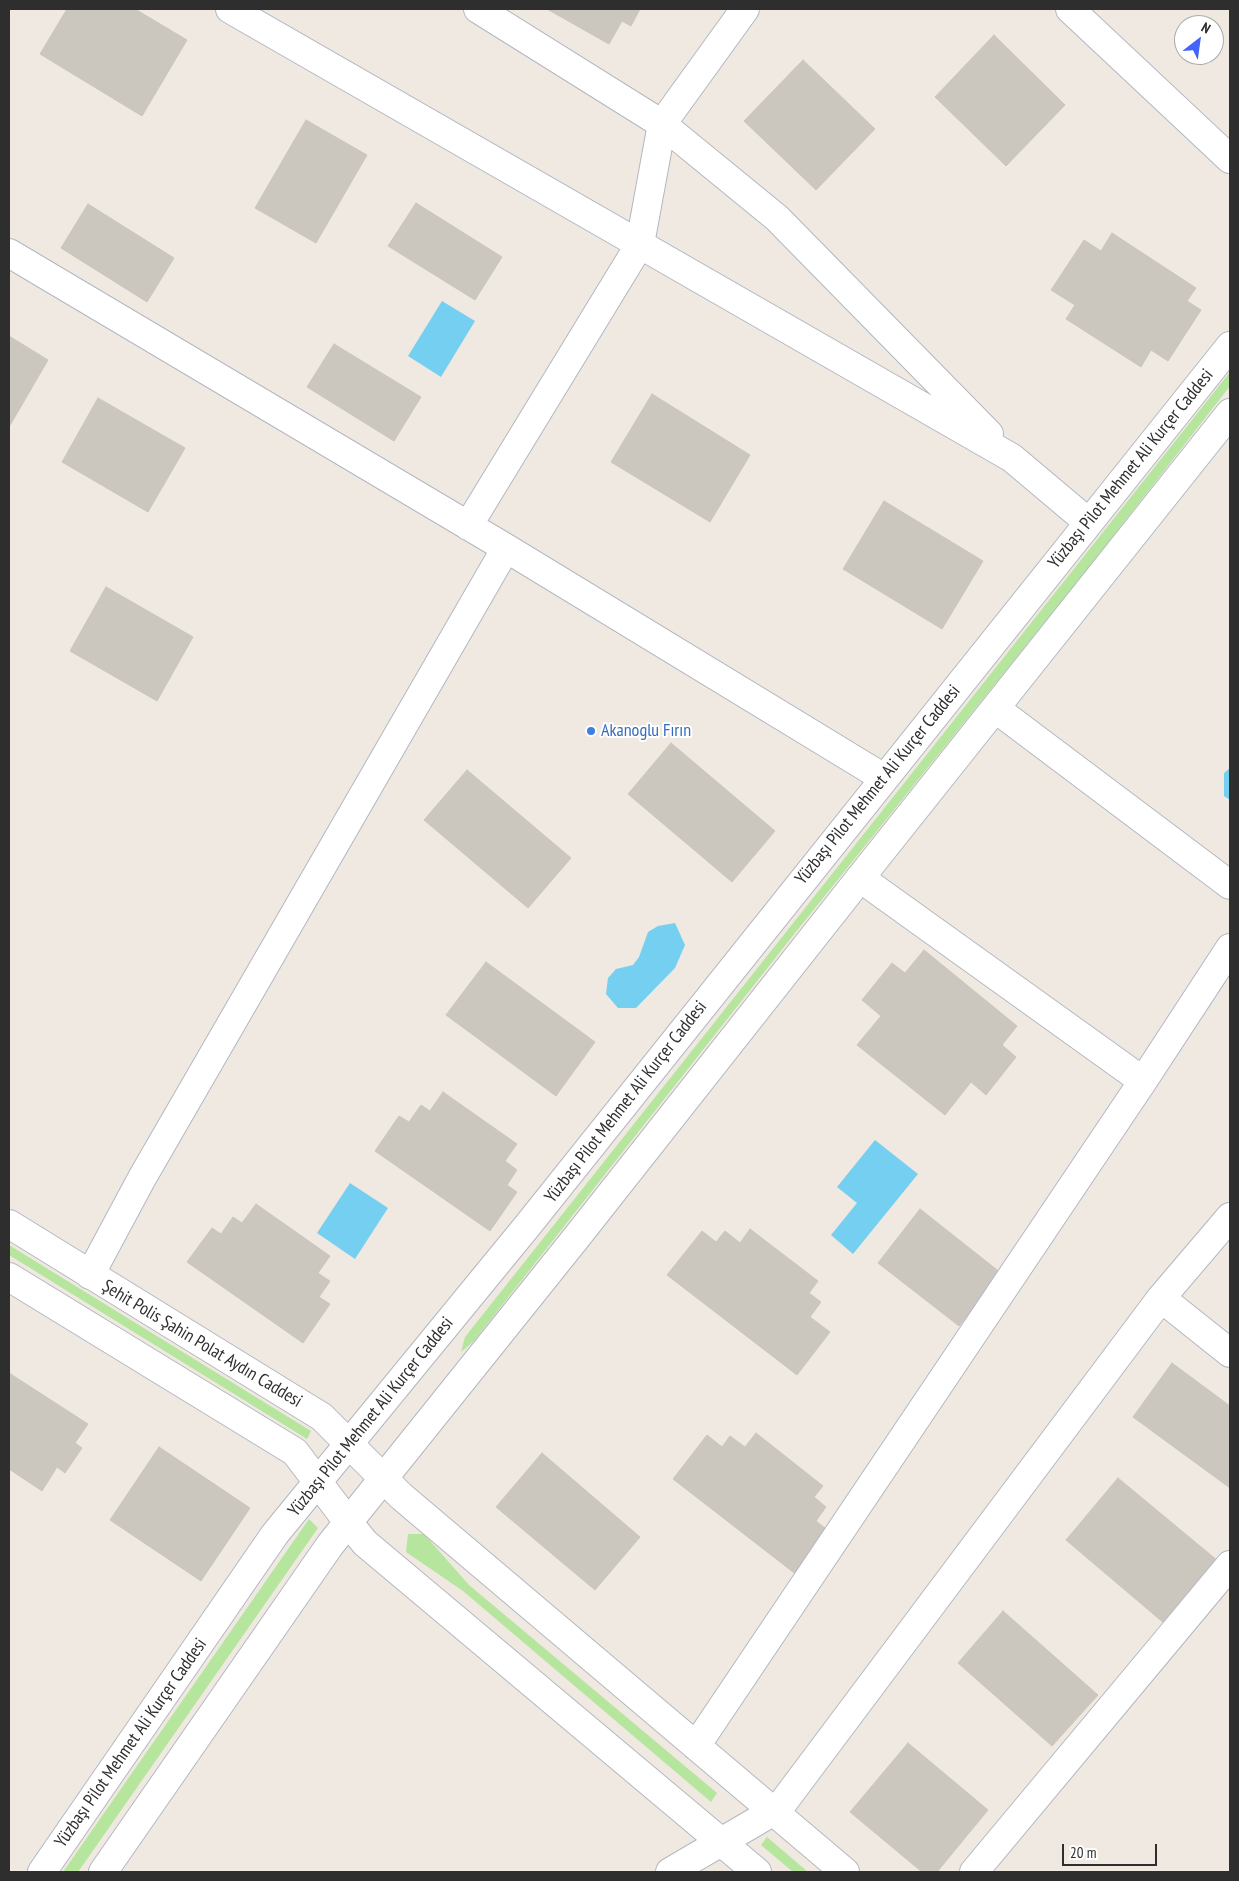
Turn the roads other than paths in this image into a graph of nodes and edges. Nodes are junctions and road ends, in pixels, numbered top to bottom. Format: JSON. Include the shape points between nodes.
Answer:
{"nodes":[{"id":1,"x":230,"y":9,"type":"edge"},
{"id":2,"x":478,"y":9,"type":"edge"},
{"id":3,"x":746,"y":9,"type":"edge"},
{"id":4,"x":1070,"y":9,"type":"edge"},
{"id":5,"x":662,"y":124,"type":"junction"},
{"id":6,"x":1230,"y":159,"type":"edge"},
{"id":7,"x":640,"y":244,"type":"junction"},
{"id":8,"x":9,"y":253,"type":"edge"},
{"id":9,"x":1230,"y":346,"type":"edge"},
{"id":10,"x":1230,"y":413,"type":"edge"},
{"id":11,"x":1012,"y":458,"type":"junction"},
{"id":12,"x":1088,"y":522,"type":"junction"},
{"id":13,"x":468,"y":526,"type":"junction"},
{"id":14,"x":506,"y":548,"type":"junction"},
{"id":15,"x":996,"y":709,"type":"junction"},
{"id":16,"x":884,"y":778,"type":"junction"},
{"id":17,"x":860,"y":878,"type":"junction"},
{"id":18,"x":1230,"y":885,"type":"edge"},
{"id":19,"x":1230,"y":948,"type":"edge"},
{"id":20,"x":1144,"y":1081,"type":"junction"},
{"id":21,"x":1230,"y":1217,"type":"edge"},
{"id":22,"x":9,"y":1224,"type":"edge"},
{"id":23,"x":90,"y":1275,"type":"junction"},
{"id":24,"x":9,"y":1277,"type":"edge"},
{"id":25,"x":1161,"y":1298,"type":"junction"},
{"id":26,"x":1230,"y":1353,"type":"edge"},
{"id":27,"x":349,"y":1444,"type":"junction"},
{"id":28,"x":384,"y":1478,"type":"junction"},
{"id":29,"x":318,"y":1482,"type":"junction"},
{"id":30,"x":348,"y":1522,"type":"junction"},
{"id":31,"x":1230,"y":1565,"type":"edge"},
{"id":32,"x":696,"y":1746,"type":"junction"},
{"id":33,"x":772,"y":1812,"type":"junction"},
{"id":34,"x":720,"y":1842,"type":"junction"},
{"id":35,"x":42,"y":1872,"type":"edge"},
{"id":36,"x":103,"y":1872,"type":"edge"},
{"id":37,"x":670,"y":1872,"type":"edge"},
{"id":38,"x":757,"y":1872,"type":"edge"},
{"id":39,"x":845,"y":1872,"type":"edge"},
{"id":40,"x":974,"y":1872,"type":"edge"}],
"edges":[{"from":1,"to":7,"type":"street"},
{"from":2,"to":5,"type":"street"},
{"from":3,"to":5,"type":"street"},
{"from":4,"to":6,"type":"street"},
{"from":5,"to":7,"type":"street"},
{"from":5,"to":11,"type":"street","via":[[777,218]]},
{"from":7,"to":11,"type":"street"},
{"from":7,"to":13,"type":"street"},
{"from":8,"to":13,"type":"street"},
{"from":9,"to":12,"type":"street","name":"Yüzbaşı Pilot Mehmet Ali Kurçer Caddesi"},
{"from":10,"to":15,"type":"street"},
{"from":11,"to":12,"type":"street"},
{"from":12,"to":16,"type":"street","name":"Yüzbaşı Pilot Mehmet Ali Kurçer Caddesi"},
{"from":13,"to":14,"type":"street"},
{"from":14,"to":16,"type":"street"},
{"from":14,"to":23,"type":"street","via":[[147,1170]]},
{"from":15,"to":17,"type":"street"},
{"from":15,"to":18,"type":"street"},
{"from":16,"to":27,"type":"street","name":"Yüzbaşı Pilot Mehmet Ali Kurçer Caddesi"},
{"from":17,"to":20,"type":"street"},
{"from":17,"to":28,"type":"street"},
{"from":19,"to":20,"type":"street"},
{"from":20,"to":32,"type":"street"},
{"from":21,"to":25,"type":"street"},
{"from":22,"to":23,"type":"street","name":"Şehit Polis Şahin Polat Aydın Caddesi"},
{"from":23,"to":27,"type":"street","name":"Şehit Polis Şahin Polat Aydın Caddesi","via":[[322,1417]]},
{"from":24,"to":29,"type":"street","via":[[295,1452]]},
{"from":25,"to":26,"type":"street"},
{"from":25,"to":33,"type":"street","via":[[779,1808]]},
{"from":27,"to":28,"type":"street","name":"Şehit Polis Şahin Polat Aydın Caddesi"},
{"from":27,"to":29,"type":"street","name":"Yüzbaşı Pilot Mehmet Ali Kurçer Caddesi"},
{"from":28,"to":30,"type":"street"},
{"from":28,"to":32,"type":"street","name":"Şehit Polis Şahin Polat Aydın Caddesi","via":[[400,1496]]},
{"from":29,"to":30,"type":"street"},
{"from":29,"to":35,"type":"street","name":"Yüzbaşı Pilot Mehmet Ali Kurçer Caddesi","via":[[276,1534]]},
{"from":30,"to":34,"type":"street","via":[[365,1544]]},
{"from":30,"to":36,"type":"street"},
{"from":31,"to":40,"type":"street"},
{"from":32,"to":33,"type":"street","name":"Şehit Polis Şahin Polat Aydın Caddesi"},
{"from":33,"to":34,"type":"street"},
{"from":33,"to":39,"type":"street","name":"Şehit Polis Şahin Polat Aydın Caddesi"},
{"from":34,"to":37,"type":"street"},
{"from":34,"to":38,"type":"street"}]}
